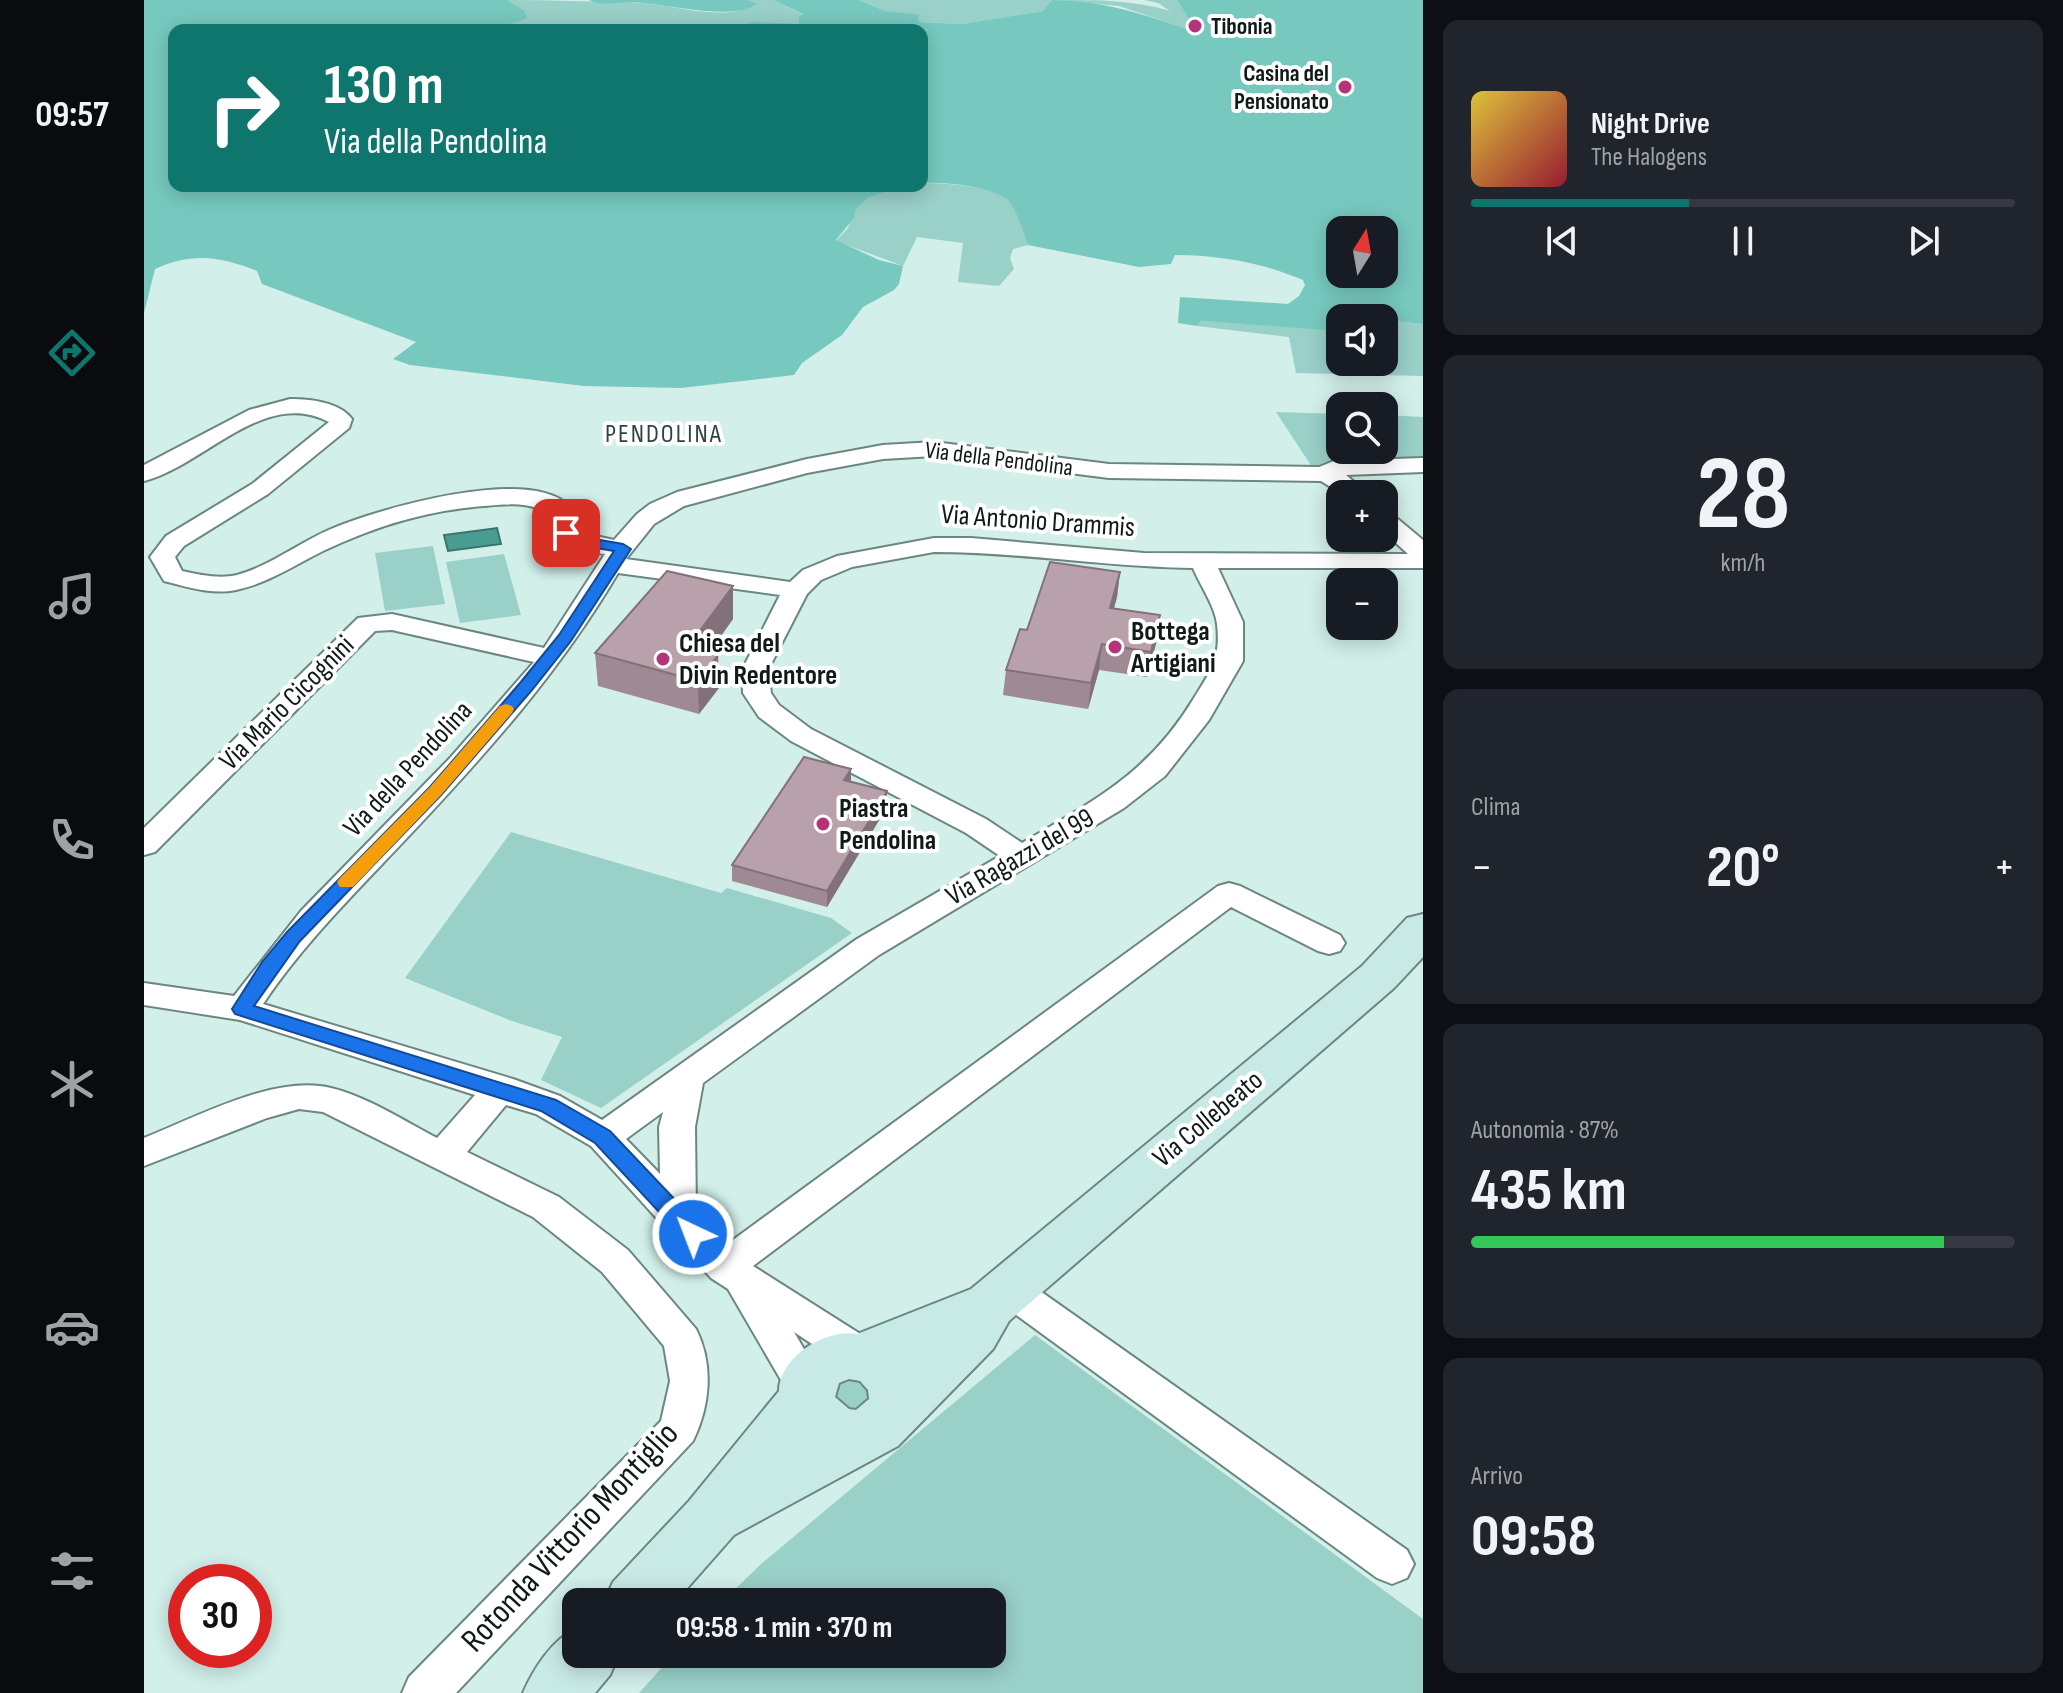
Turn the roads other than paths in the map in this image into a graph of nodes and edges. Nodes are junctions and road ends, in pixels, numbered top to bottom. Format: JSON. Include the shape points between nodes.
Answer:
{"nodes":[{"id":1,"x":1423,"y":465,"type":"edge"},
{"id":2,"x":144,"y":474,"type":"edge"},
{"id":3,"x":1324,"y":474,"type":"junction"},
{"id":4,"x":1339,"y":480,"type":"edge"},
{"id":5,"x":1398,"y":531,"type":"edge"},
{"id":6,"x":618,"y":557,"type":"junction"},
{"id":7,"x":1202,"y":560,"type":"junction"},
{"id":8,"x":1423,"y":560,"type":"edge"},
{"id":9,"x":796,"y":590,"type":"junction"},
{"id":10,"x":548,"y":657,"type":"junction"},
{"id":11,"x":144,"y":845,"type":"edge"},
{"id":12,"x":1020,"y":856,"type":"junction"},
{"id":13,"x":1423,"y":929,"type":"edge"},
{"id":14,"x":1329,"y":943,"type":"dead end"},
{"id":15,"x":144,"y":994,"type":"edge"},
{"id":16,"x":242,"y":1009,"type":"junction"},
{"id":17,"x":687,"y":1078,"type":"junction"},
{"id":18,"x":501,"y":1088,"type":"junction"},
{"id":19,"x":603,"y":1137,"type":"junction"},
{"id":20,"x":144,"y":1152,"type":"edge"},
{"id":21,"x":444,"y":1154,"type":"junction"},
{"id":22,"x":678,"y":1217,"type":"junction"},
{"id":23,"x":732,"y":1271,"type":"junction"},
{"id":24,"x":1000,"y":1297,"type":"junction"},
{"id":25,"x":862,"y":1356,"type":"junction"},
{"id":26,"x":806,"y":1394,"type":"junction"},
{"id":27,"x":888,"y":1418,"type":"junction"},
{"id":28,"x":710,"y":1520,"type":"junction"},
{"id":29,"x":1392,"y":1564,"type":"dead end"},
{"id":30,"x":648,"y":1588,"type":"edge"},
{"id":31,"x":576,"y":1668,"type":"edge"},
{"id":32,"x":425,"y":1693,"type":"edge"},
{"id":33,"x":555,"y":1693,"type":"edge"}],
"edges":[{"from":1,"to":3,"type":"street","name":"Via della Pendolina","via":[[1334,468]]},
{"from":2,"to":6,"type":"street","via":[[276,406],[303,405],[341,419],[338,428],[293,466],[175,541],[162,557],[173,576],[204,584],[236,583],[386,515],[461,500],[545,500],[560,511],[562,528],[572,540]]},
{"from":3,"to":4,"type":"street"},
{"from":3,"to":6,"type":"street","name":"Via della Pendolina","via":[[1170,474],[1060,467],[934,449],[877,452],[688,496],[640,523]]},
{"from":5,"to":8,"type":"street","via":[[1417,547]]},
{"from":6,"to":9,"type":"street"},
{"from":6,"to":10,"type":"street","name":"Via della Pendolina"},
{"from":7,"to":8,"type":"street","name":"Via Antonio Drammis"},
{"from":7,"to":9,"type":"street","name":"Via Antonio Drammis","via":[[934,545],[846,561],[812,575]]},
{"from":7,"to":12,"type":"street","name":"Via Ragazzi del 99","via":[[1230,622],[1230,661],[1195,720],[1155,770],[1114,802]]},
{"from":9,"to":12,"type":"street","name":"Via Antonio Drammis","via":[[755,670],[757,693],[769,711],[801,735],[976,826]]},
{"from":10,"to":11,"type":"street","name":"Via Mario Cicognini","via":[[392,622],[367,624]]},
{"from":10,"to":16,"type":"street","name":"Via della Pendolina","via":[[436,790],[294,936]]},
{"from":12,"to":17,"type":"street","name":"Via Ragazzi del 99","via":[[868,947]]},
{"from":13,"to":24,"type":"street","name":"Via Collebeato","via":[[1378,977]]},
{"from":14,"to":23,"type":"street","via":[[1229,893]]},
{"from":15,"to":16,"type":"street"},
{"from":16,"to":18,"type":"street"},
{"from":17,"to":19,"type":"street","name":"Via Ragazzi del 99"},
{"from":17,"to":22,"type":"street","via":[[677,1127]]},
{"from":18,"to":19,"type":"street","via":[[548,1105]]},
{"from":18,"to":21,"type":"street"},
{"from":19,"to":22,"type":"street"},
{"from":20,"to":21,"type":"street","name":"Rotonda Vittorio Montiglio","via":[[299,1096],[329,1100]]},
{"from":21,"to":32,"type":"street","name":"Rotonda Vittorio Montiglio","via":[[546,1207],[615,1261],[682,1340],[690,1381],[679,1429]]},
{"from":22,"to":23,"type":"street"},
{"from":23,"to":25,"type":"street"},
{"from":23,"to":26,"type":"street"},
{"from":24,"to":25,"type":"street","name":"Via Collebeato"},
{"from":24,"to":27,"type":"street","name":"Via Collebeato","via":[[974,1333]]},
{"from":24,"to":29,"type":"street"},
{"from":25,"to":26,"type":"street","via":[[847,1355],[820,1365]]},
{"from":25,"to":27,"type":"street","via":[[876,1361],[896,1381]]},
{"from":26,"to":27,"type":"street","via":[[811,1413],[834,1431],[850,1435]]},
{"from":26,"to":28,"type":"street","name":"Via Collebeato"},
{"from":27,"to":28,"type":"street","name":"Via Collebeato"},
{"from":28,"to":30,"type":"street","name":"Via Collebeato"},
{"from":31,"to":33,"type":"street"}]}
